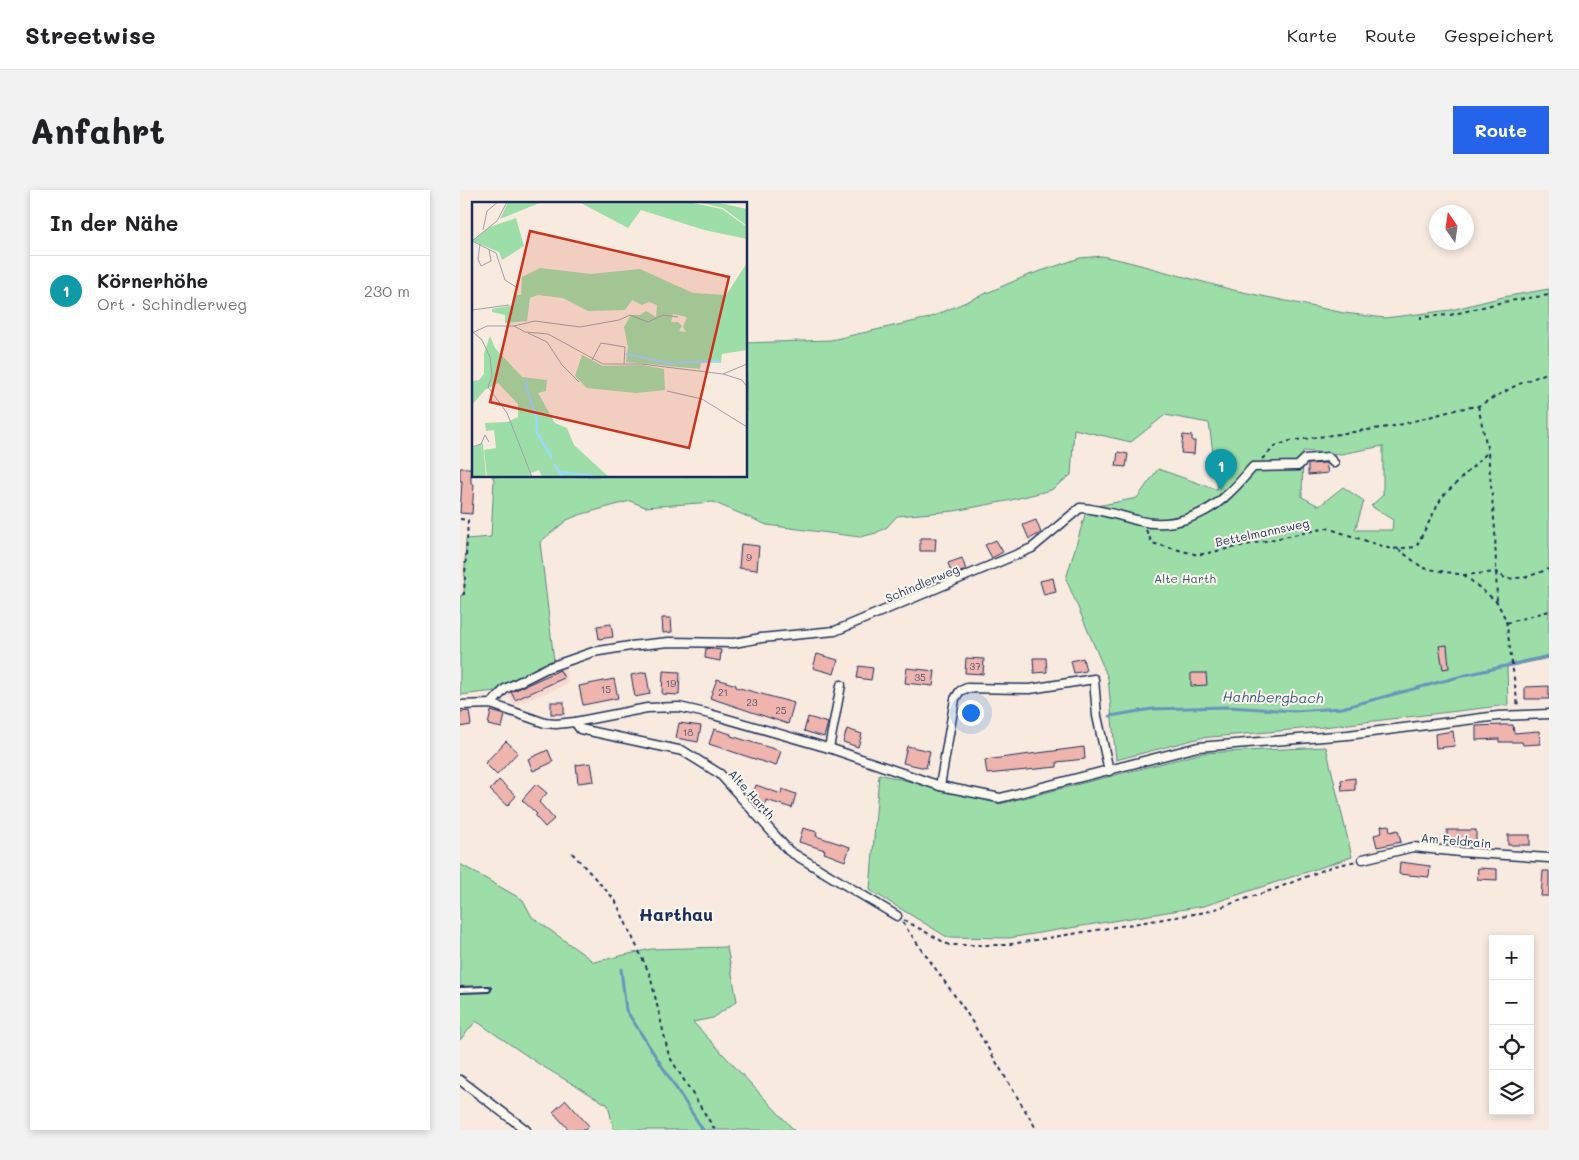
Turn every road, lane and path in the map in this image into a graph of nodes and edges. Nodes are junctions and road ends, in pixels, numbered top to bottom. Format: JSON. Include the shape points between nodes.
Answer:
{"nodes":[{"id":1,"x":1549,"y":295,"type":"edge"},
{"id":2,"x":1421,"y":320,"type":"dead end"},
{"id":3,"x":1549,"y":372,"type":"edge"},
{"id":4,"x":1478,"y":406,"type":"junction"},
{"id":5,"x":1488,"y":452,"type":"junction"},
{"id":6,"x":1334,"y":463,"type":"dead end"},
{"id":7,"x":1253,"y":467,"type":"junction"},
{"id":8,"x":460,"y":519,"type":"edge"},
{"id":9,"x":1141,"y":522,"type":"junction"},
{"id":10,"x":1398,"y":549,"type":"junction"},
{"id":11,"x":1549,"y":569,"type":"edge"},
{"id":12,"x":1497,"y":572,"type":"junction"},
{"id":13,"x":1464,"y":576,"type":"junction"},
{"id":14,"x":460,"y":595,"type":"edge"},
{"id":15,"x":1497,"y":602,"type":"junction"},
{"id":16,"x":1549,"y":611,"type":"edge"},
{"id":17,"x":1506,"y":624,"type":"junction"},
{"id":18,"x":841,"y":684,"type":"dead end"},
{"id":19,"x":490,"y":704,"type":"junction"},
{"id":20,"x":460,"y":705,"type":"edge"},
{"id":21,"x":1518,"y":714,"type":"junction"},
{"id":22,"x":1549,"y":714,"type":"edge"},
{"id":23,"x":575,"y":722,"type":"junction"},
{"id":24,"x":829,"y":748,"type":"junction"},
{"id":25,"x":1109,"y":771,"type":"junction"},
{"id":26,"x":940,"y":786,"type":"junction"},
{"id":27,"x":572,"y":853,"type":"dead end"},
{"id":28,"x":1549,"y":858,"type":"edge"},
{"id":29,"x":1363,"y":859,"type":"joint"},
{"id":30,"x":898,"y":916,"type":"junction"},
{"id":31,"x":488,"y":989,"type":"dead end"},
{"id":32,"x":460,"y":990,"type":"edge"},
{"id":33,"x":460,"y":1080,"type":"edge"},
{"id":34,"x":526,"y":1130,"type":"edge"},
{"id":35,"x":716,"y":1130,"type":"edge"},
{"id":36,"x":1037,"y":1130,"type":"edge"}],
"edges":[{"from":1,"to":2,"type":"path"},
{"from":3,"to":4,"type":"path"},
{"from":4,"to":5,"type":"path"},
{"from":4,"to":7,"type":"path","via":[[1395,426],[1290,441],[1276,446]]},
{"from":5,"to":10,"type":"path","via":[[1442,497],[1416,546]]},
{"from":5,"to":12,"type":"path"},
{"from":6,"to":7,"type":"street","via":[[1328,456],[1306,459],[1298,466]]},
{"from":7,"to":9,"type":"street","name":"Schindlerweg","via":[[1215,505],[1181,521],[1162,524]]},
{"from":8,"to":14,"type":"path","via":[[468,520],[464,594]]},
{"from":9,"to":10,"type":"path","name":"Bettelmannsweg","via":[[1152,543],[1198,555],[1327,528]]},
{"from":9,"to":19,"type":"street","name":"Schindlerweg","via":[[1080,508],[1032,548],[835,630],[734,643],[669,642],[593,652],[547,668],[505,689]]},
{"from":10,"to":13,"type":"path","via":[[1423,568]]},
{"from":11,"to":12,"type":"path","via":[[1527,577],[1506,579]]},
{"from":12,"to":13,"type":"path"},
{"from":12,"to":15,"type":"path"},
{"from":13,"to":15,"type":"path"},
{"from":15,"to":17,"type":"path"},
{"from":16,"to":17,"type":"path"},
{"from":17,"to":21,"type":"path"},
{"from":18,"to":24,"type":"street"},
{"from":19,"to":20,"type":"street","name":"Alte Harth"},
{"from":19,"to":23,"type":"street","name":"Alte Harth","via":[[545,723]]},
{"from":21,"to":22,"type":"street","name":"Alte Harth"},
{"from":21,"to":25,"type":"street","name":"Alte Harth","via":[[1348,735],[1198,747]]},
{"from":23,"to":24,"type":"street","name":"Alte Harth","via":[[647,708],[679,707]]},
{"from":23,"to":30,"type":"street","name":"Alte Harth","via":[[580,729],[683,751],[720,774],[789,851]]},
{"from":24,"to":26,"type":"street","name":"Alte Harth"},
{"from":25,"to":26,"type":"street","name":"Alte Harth","via":[[1000,798]]},
{"from":25,"to":26,"type":"street","via":[[1097,716],[1094,679],[1030,689],[967,688],[960,691],[955,699]]},
{"from":27,"to":35,"type":"path","via":[[615,900],[650,976],[668,1056]]},
{"from":28,"to":29,"type":"street","name":"Am Feldrain","via":[[1413,847]]},
{"from":29,"to":30,"type":"path","via":[[1331,867],[1206,912],[1005,945],[948,945]]},
{"from":30,"to":36,"type":"path","via":[[965,1010]]},
{"from":31,"to":32,"type":"lane"},
{"from":33,"to":34,"type":"street"}]}
